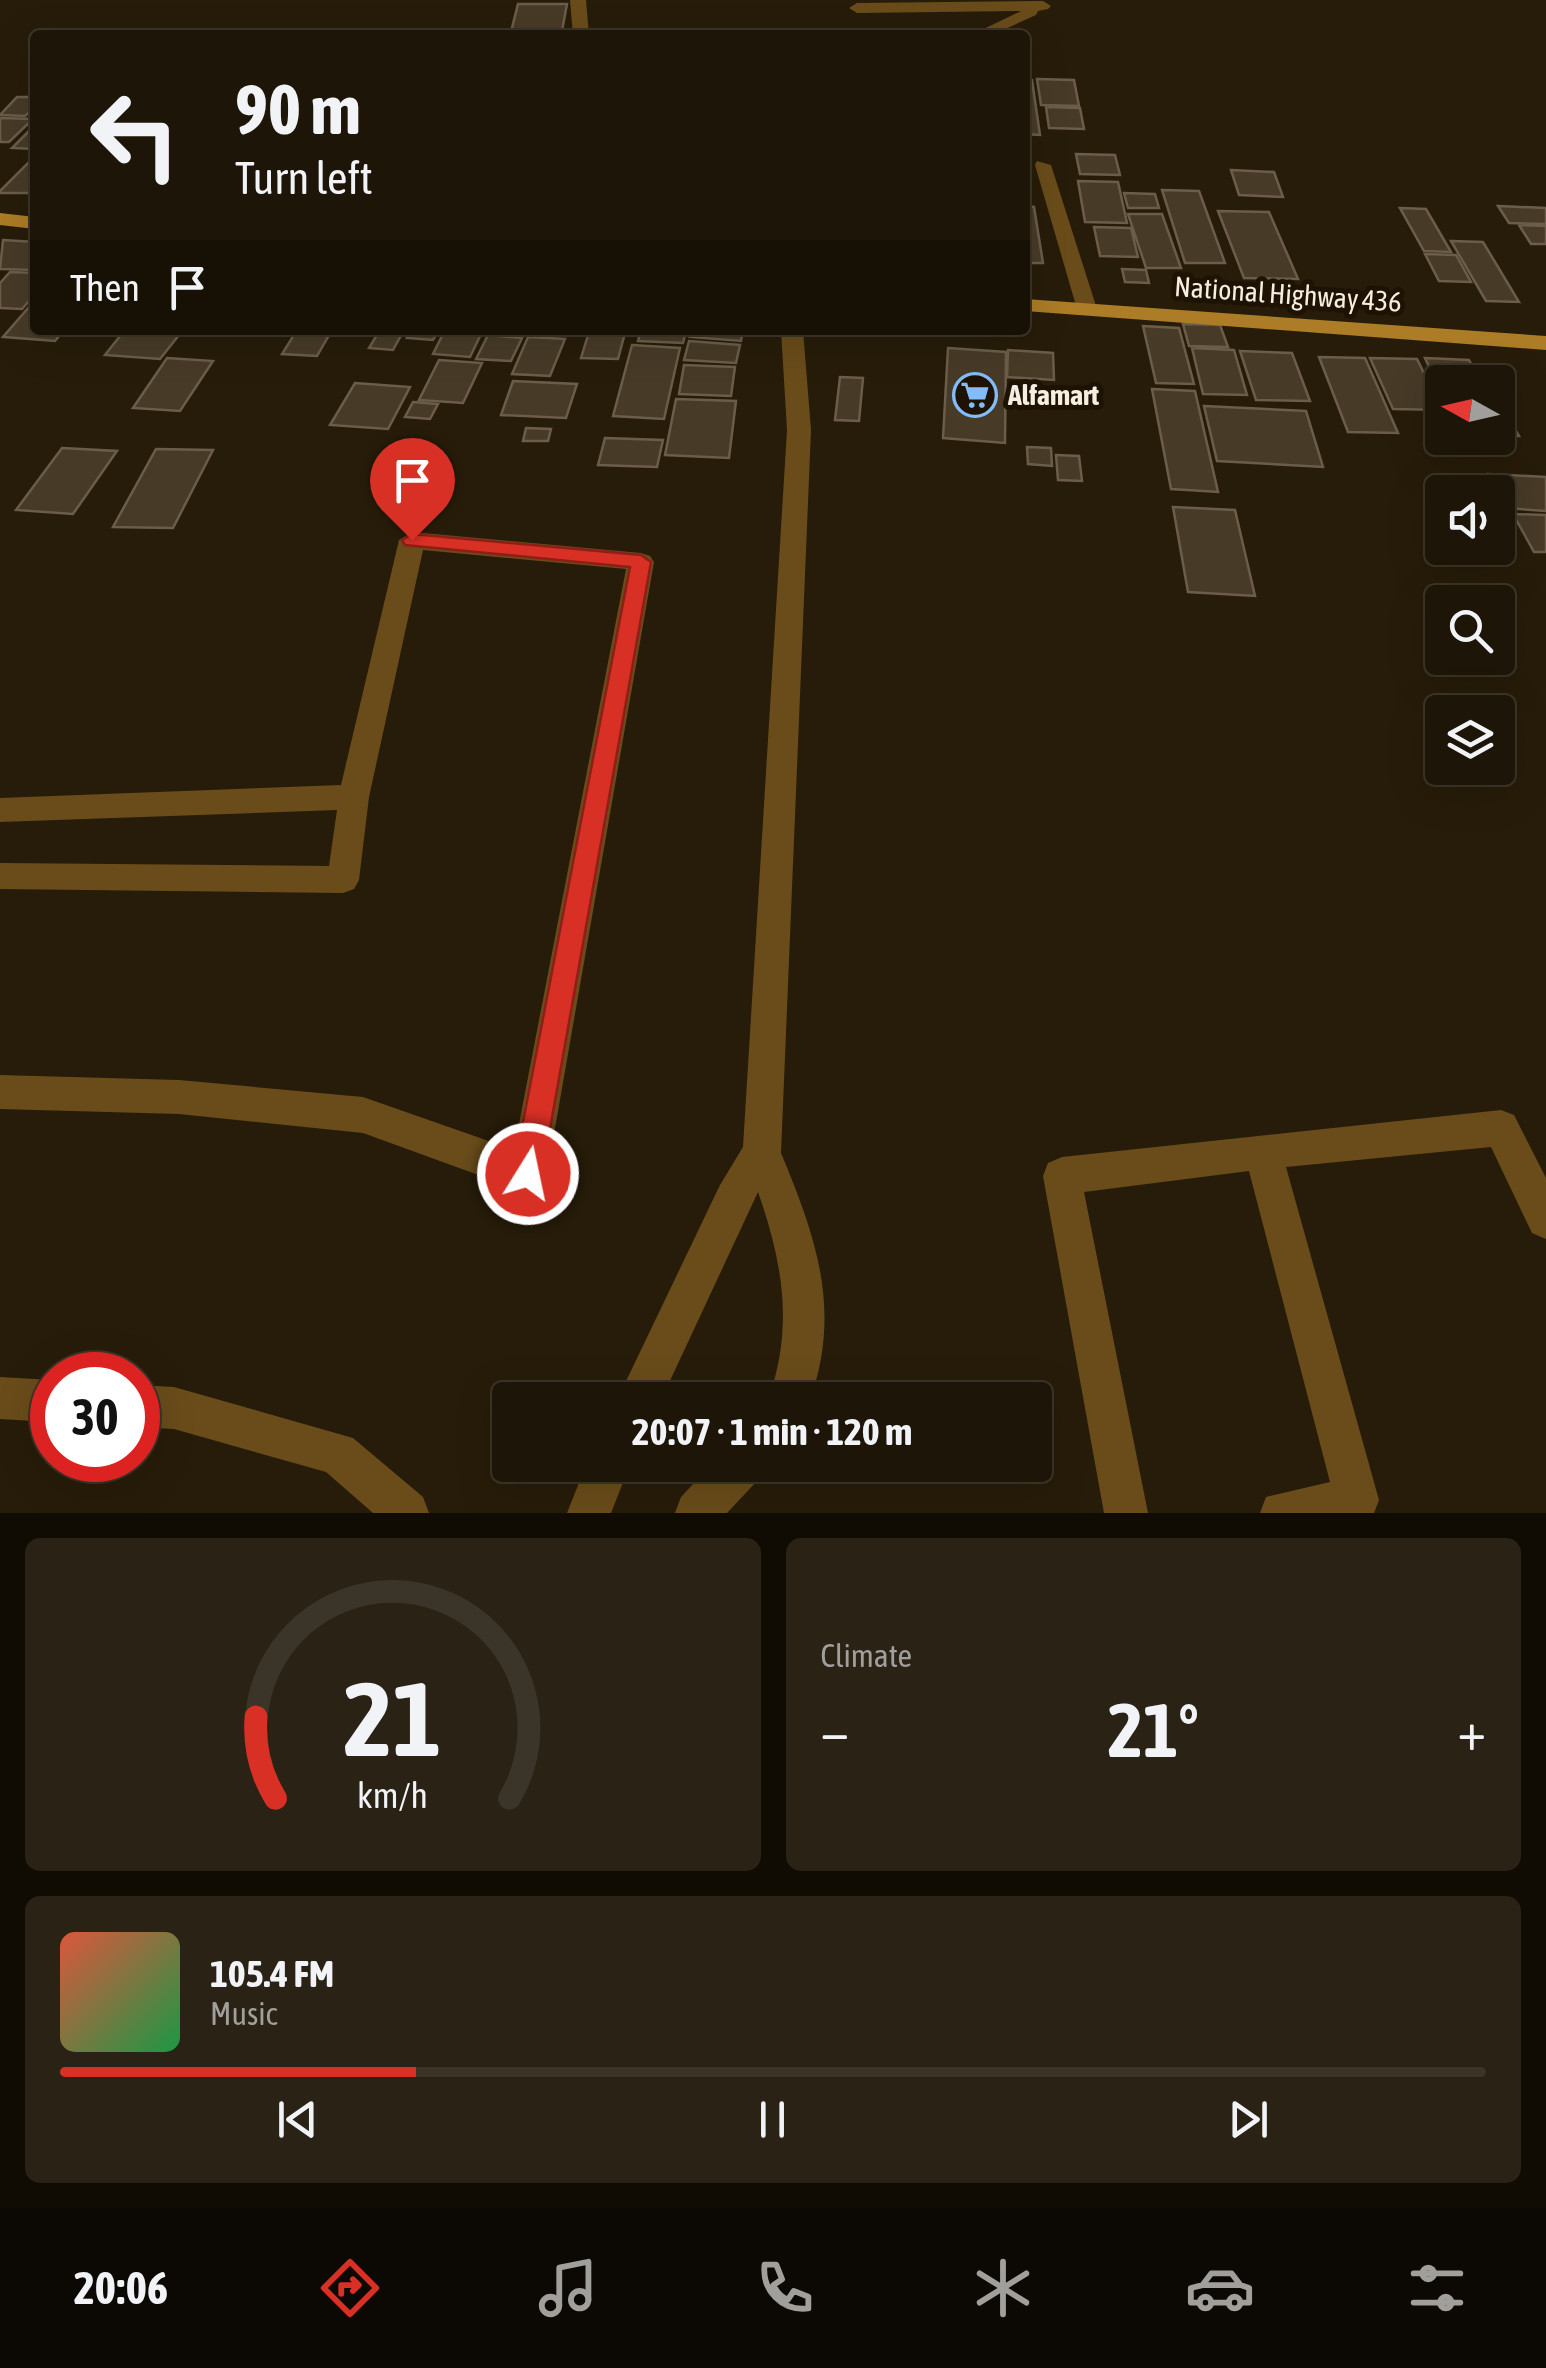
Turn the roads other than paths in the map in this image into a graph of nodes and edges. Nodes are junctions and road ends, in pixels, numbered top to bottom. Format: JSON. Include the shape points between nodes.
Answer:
{"nodes":[{"id":1,"x":578,"y":0,"type":"edge"},
{"id":2,"x":1047,"y":3,"type":"edge"},
{"id":3,"x":857,"y":8,"type":"dead end"},
{"id":4,"x":580,"y":30,"type":"edge"},
{"id":5,"x":990,"y":30,"type":"edge"},
{"id":6,"x":1043,"y":166,"type":"dead end"},
{"id":7,"x":0,"y":219,"type":"edge"},
{"id":8,"x":30,"y":222,"type":"edge"},
{"id":9,"x":1030,"y":304,"type":"edge"},
{"id":10,"x":1087,"y":309,"type":"junction"},
{"id":11,"x":792,"y":335,"type":"edge"},
{"id":12,"x":1546,"y":344,"type":"edge"},
{"id":13,"x":354,"y":796,"type":"junction"},
{"id":14,"x":0,"y":810,"type":"edge"},
{"id":15,"x":0,"y":876,"type":"edge"},
{"id":16,"x":0,"y":1092,"type":"edge"},
{"id":17,"x":1264,"y":1150,"type":"junction"},
{"id":18,"x":762,"y":1154,"type":"junction"},
{"id":19,"x":1546,"y":1219,"type":"edge"},
{"id":20,"x":647,"y":1382,"type":"edge"},
{"id":21,"x":795,"y":1382,"type":"edge"},
{"id":22,"x":0,"y":1398,"type":"edge"},
{"id":23,"x":30,"y":1400,"type":"edge"},
{"id":24,"x":160,"y":1407,"type":"edge"},
{"id":25,"x":601,"y":1482,"type":"edge"},
{"id":26,"x":725,"y":1482,"type":"edge"},
{"id":27,"x":407,"y":1513,"type":"edge"},
{"id":28,"x":589,"y":1513,"type":"edge"},
{"id":29,"x":697,"y":1513,"type":"edge"},
{"id":30,"x":1126,"y":1513,"type":"edge"},
{"id":31,"x":1282,"y":1513,"type":"edge"}],
"edges":[{"from":1,"to":4,"type":"street"},
{"from":2,"to":3,"type":"street"},
{"from":2,"to":5,"type":"street"},
{"from":6,"to":10,"type":"lane"},
{"from":7,"to":8,"type":"main road"},
{"from":9,"to":10,"type":"main road","name":"National Highway 436"},
{"from":10,"to":12,"type":"main road","name":"National Highway 436"},
{"from":11,"to":18,"type":"street","via":[[799,430]]},
{"from":13,"to":14,"type":"street"},
{"from":13,"to":15,"type":"street","via":[[342,880]]},
{"from":13,"to":16,"type":"street","via":[[412,540],[641,562],[528,1174],[363,1115],[179,1097]]},
{"from":17,"to":19,"type":"street","via":[[1501,1128]]},
{"from":17,"to":30,"type":"street","via":[[1062,1176]]},
{"from":17,"to":31,"type":"street","via":[[1357,1500]]},
{"from":18,"to":20,"type":"street","via":[[722,1215]]},
{"from":18,"to":21,"type":"street","via":[[799,1258],[804,1358]]},
{"from":22,"to":23,"type":"street"},
{"from":24,"to":27,"type":"street","via":[[338,1453]]},
{"from":25,"to":28,"type":"street"},
{"from":26,"to":29,"type":"street"}]}
